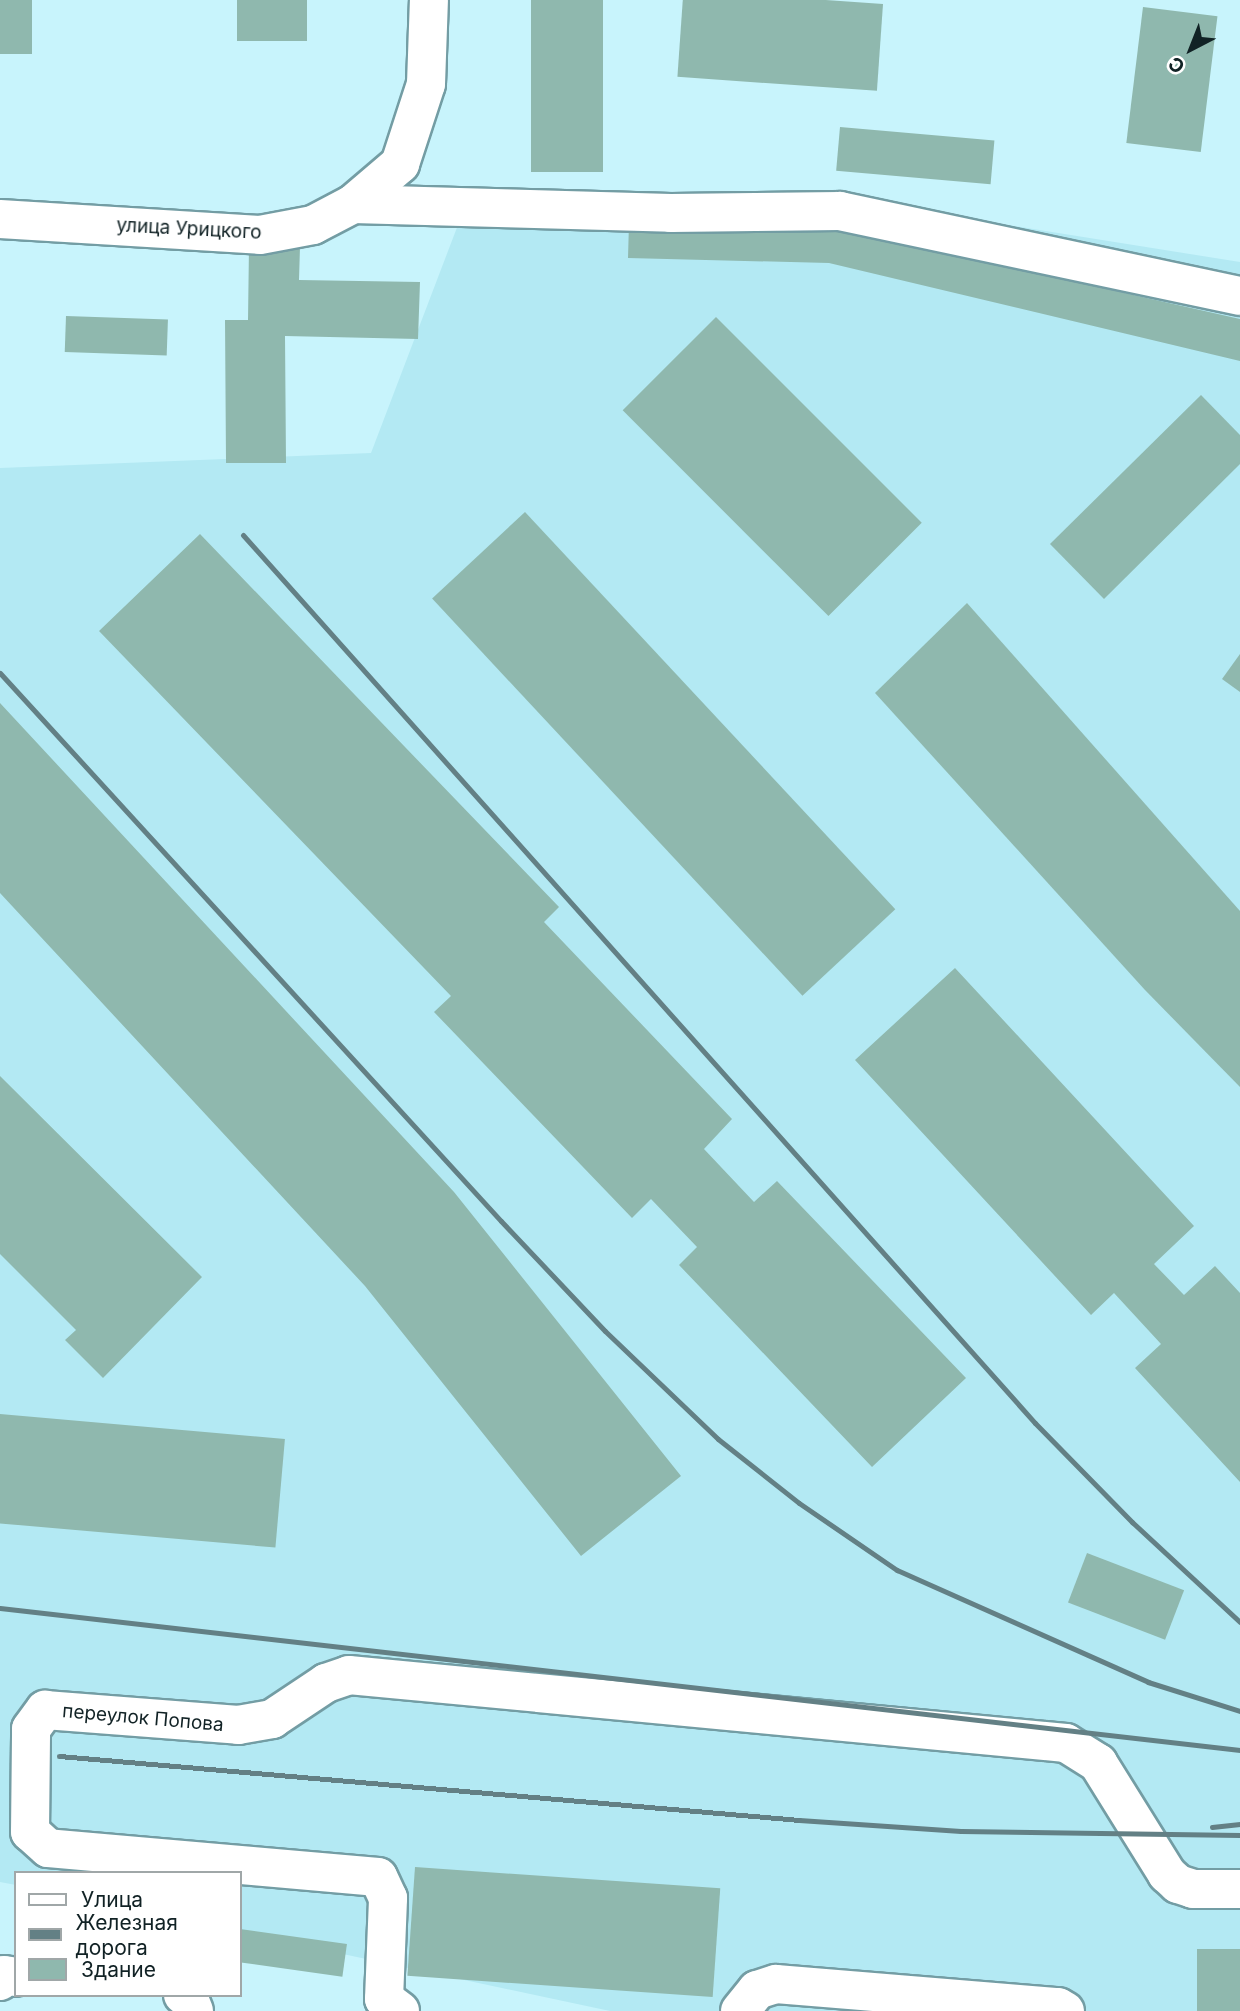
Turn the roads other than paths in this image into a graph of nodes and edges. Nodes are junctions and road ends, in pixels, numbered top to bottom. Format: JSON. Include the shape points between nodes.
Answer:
{"nodes":[{"id":1,"x":429,"y":0,"type":"edge"},
{"id":2,"x":353,"y":204,"type":"junction"},
{"id":3,"x":0,"y":219,"type":"edge"},
{"id":4,"x":1240,"y":296,"type":"edge"},
{"id":5,"x":1240,"y":1889,"type":"edge"},
{"id":6,"x":400,"y":2011,"type":"edge"},
{"id":7,"x":740,"y":2011,"type":"edge"},
{"id":8,"x":1065,"y":2011,"type":"edge"}],
"edges":[{"from":1,"to":2,"type":"street","name":"улица Урицкого","via":[[426,84],[400,163]]},
{"from":2,"to":3,"type":"street","name":"улица Урицкого","via":[[313,225],[260,235]]},
{"from":2,"to":4,"type":"street","via":[[671,213],[840,211]]},
{"from":5,"to":6,"type":"street","name":"переулок Попова","via":[[1193,1889],[1178,1884],[1167,1874],[1098,1763],[1066,1743],[349,1675],[326,1683],[272,1719],[238,1726],[45,1710],[31,1729],[30,1832],[48,1848],[378,1877],[388,1898],[384,1999]]},
{"from":7,"to":8,"type":"street","via":[[757,1990],[776,1984]]}]}
